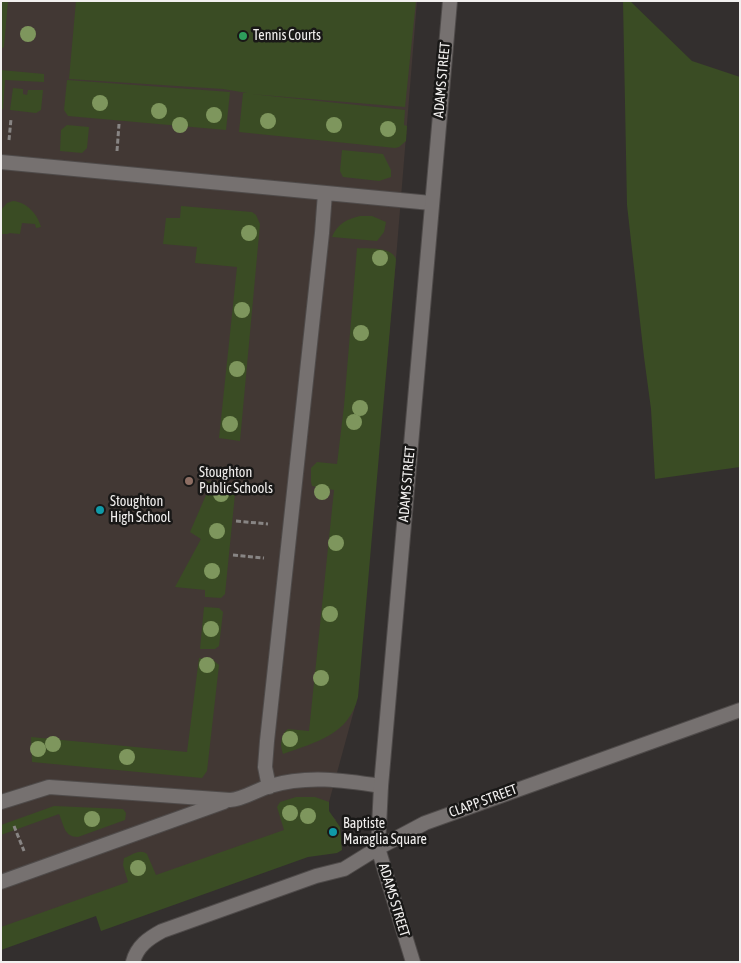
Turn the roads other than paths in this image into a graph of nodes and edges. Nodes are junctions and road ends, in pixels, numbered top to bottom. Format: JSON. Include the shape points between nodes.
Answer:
{"nodes":[{"id":1,"x":450,"y":1,"type":"edge"},
{"id":2,"x":1,"y":162,"type":"edge"},
{"id":3,"x":325,"y":194,"type":"junction"},
{"id":4,"x":431,"y":203,"type":"junction"},
{"id":5,"x":740,"y":710,"type":"edge"},
{"id":6,"x":381,"y":786,"type":"junction"},
{"id":7,"x":269,"y":787,"type":"junction"},
{"id":8,"x":230,"y":800,"type":"junction"},
{"id":9,"x":1,"y":802,"type":"edge"},
{"id":10,"x":378,"y":848,"type":"junction"},
{"id":11,"x":1,"y":882,"type":"edge"},
{"id":12,"x":133,"y":962,"type":"edge"},
{"id":13,"x":413,"y":962,"type":"edge"}],
"edges":[{"from":1,"to":4,"type":"street","name":"ADAMS STREET"},
{"from":2,"to":3,"type":"street"},
{"from":3,"to":4,"type":"street"},
{"from":3,"to":7,"type":"street","via":[[267,741]]},
{"from":4,"to":6,"type":"street","name":"ADAMS STREET"},
{"from":5,"to":10,"type":"street","name":"CLAPP STREET","via":[[425,823]]},
{"from":6,"to":7,"type":"street","via":[[342,780],[300,779]]},
{"from":6,"to":10,"type":"street","name":"ADAMS STREET"},
{"from":7,"to":8,"type":"street"},
{"from":8,"to":9,"type":"street","via":[[49,788]]},
{"from":8,"to":11,"type":"street"},
{"from":10,"to":12,"type":"street","name":"CLAPP STREET","via":[[344,869],[162,931],[140,947]]},
{"from":10,"to":13,"type":"street","name":"ADAMS STREET"}]}
